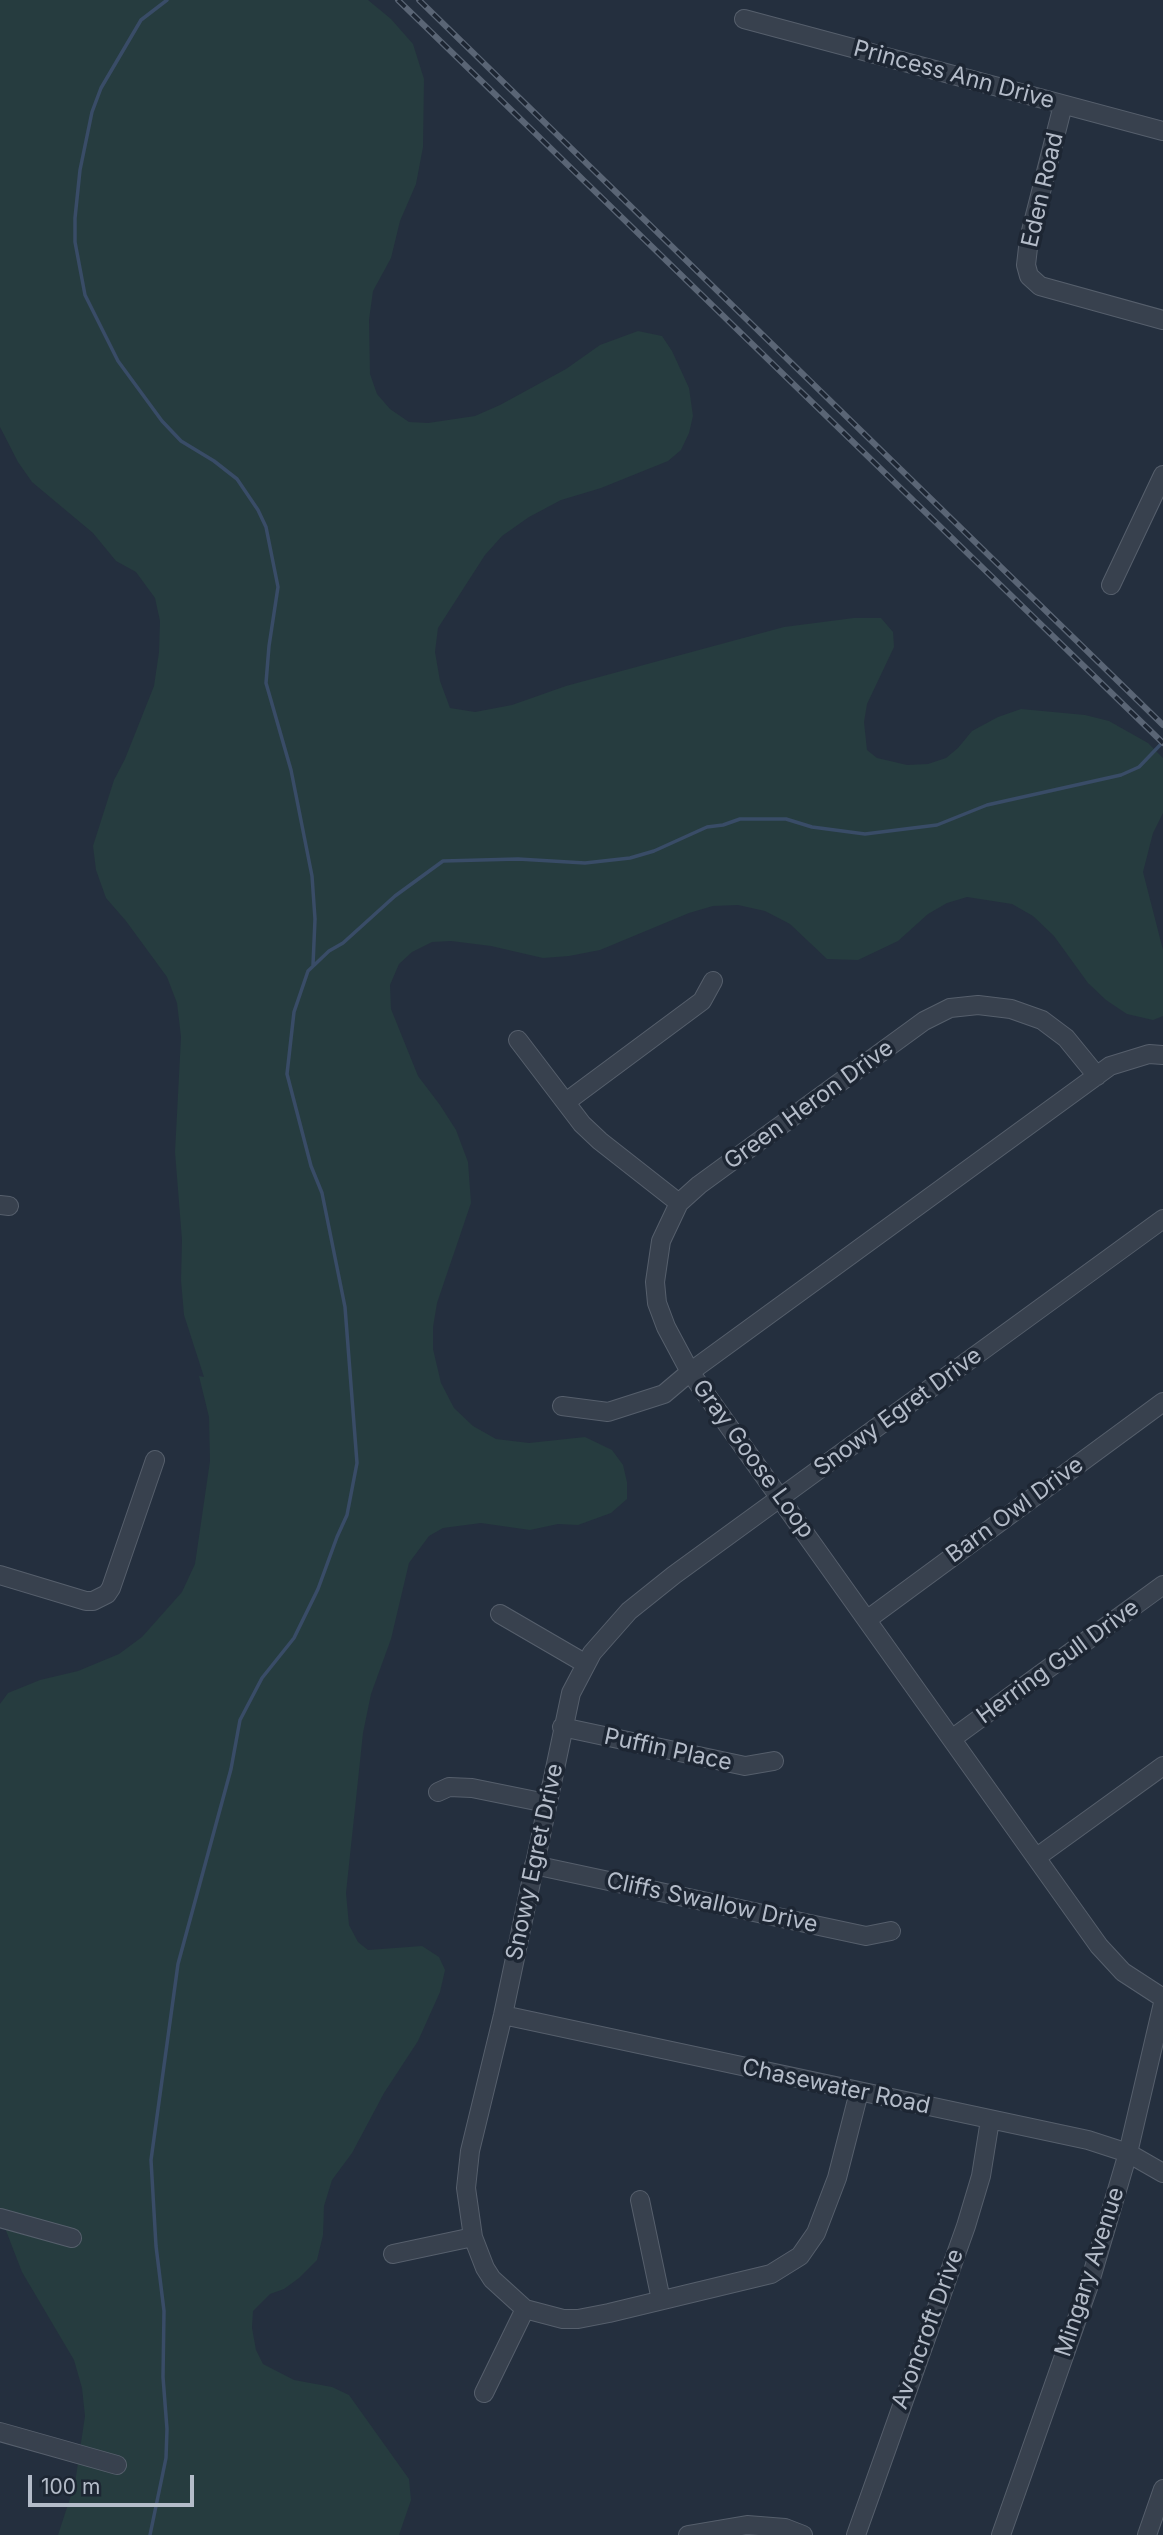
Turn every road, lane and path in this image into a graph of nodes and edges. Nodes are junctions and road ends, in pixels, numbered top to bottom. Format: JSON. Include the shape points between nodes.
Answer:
{"nodes":[{"id":1,"x":744,"y":19,"type":"dead end"},
{"id":2,"x":1063,"y":105,"type":"junction"},
{"id":3,"x":1163,"y":131,"type":"edge"},
{"id":4,"x":1163,"y":320,"type":"edge"},
{"id":5,"x":1163,"y":475,"type":"edge"},
{"id":6,"x":1111,"y":585,"type":"dead end"},
{"id":7,"x":713,"y":981,"type":"dead end"},
{"id":8,"x":518,"y":1040,"type":"dead end"},
{"id":9,"x":1163,"y":1055,"type":"edge"},
{"id":10,"x":1097,"y":1076,"type":"junction"},
{"id":11,"x":566,"y":1102,"type":"junction"},
{"id":12,"x":679,"y":1203,"type":"junction"},
{"id":13,"x":1163,"y":1219,"type":"edge"},
{"id":14,"x":690,"y":1372,"type":"junction"},
{"id":15,"x":1163,"y":1402,"type":"edge"},
{"id":16,"x":562,"y":1406,"type":"dead end"},
{"id":17,"x":155,"y":1460,"type":"dead end"},
{"id":18,"x":781,"y":1497,"type":"junction"},
{"id":19,"x":0,"y":1574,"type":"edge"},
{"id":20,"x":1163,"y":1585,"type":"edge"},
{"id":21,"x":500,"y":1614,"type":"dead end"},
{"id":22,"x":868,"y":1619,"type":"junction"},
{"id":23,"x":586,"y":1664,"type":"junction"},
{"id":24,"x":562,"y":1727,"type":"junction"},
{"id":25,"x":953,"y":1738,"type":"junction"},
{"id":26,"x":774,"y":1761,"type":"dead end"},
{"id":27,"x":1163,"y":1766,"type":"edge"},
{"id":28,"x":438,"y":1792,"type":"dead end"},
{"id":29,"x":547,"y":1804,"type":"junction"},
{"id":30,"x":1037,"y":1857,"type":"junction"},
{"id":31,"x":534,"y":1865,"type":"junction"},
{"id":32,"x":891,"y":1931,"type":"dead end"},
{"id":33,"x":1163,"y":1998,"type":"edge"},
{"id":34,"x":1163,"y":2003,"type":"edge"},
{"id":35,"x":503,"y":2015,"type":"junction"},
{"id":36,"x":859,"y":2092,"type":"junction"},
{"id":37,"x":990,"y":2120,"type":"junction"},
{"id":38,"x":1128,"y":2153,"type":"junction"},
{"id":39,"x":1163,"y":2172,"type":"edge"},
{"id":40,"x":640,"y":2200,"type":"dead end"},
{"id":41,"x":0,"y":2218,"type":"edge"},
{"id":42,"x":473,"y":2237,"type":"junction"},
{"id":43,"x":72,"y":2238,"type":"dead end"},
{"id":44,"x":393,"y":2254,"type":"dead end"},
{"id":45,"x":661,"y":2300,"type":"junction"},
{"id":46,"x":525,"y":2309,"type":"junction"},
{"id":47,"x":484,"y":2393,"type":"dead end"},
{"id":48,"x":0,"y":2432,"type":"edge"},
{"id":49,"x":117,"y":2465,"type":"dead end"},
{"id":50,"x":1163,"y":2488,"type":"edge"},
{"id":51,"x":688,"y":2535,"type":"edge"},
{"id":52,"x":803,"y":2535,"type":"edge"},
{"id":53,"x":856,"y":2535,"type":"edge"},
{"id":54,"x":1000,"y":2535,"type":"edge"},
{"id":55,"x":1147,"y":2535,"type":"edge"}],
"edges":[{"from":1,"to":2,"type":"street","name":"Princess Ann Drive"},
{"from":2,"to":3,"type":"street","name":"Princess Ann Drive"},
{"from":2,"to":4,"type":"street","name":"Eden Road","via":[[1028,239],[1029,276],[1040,286]]},
{"from":5,"to":6,"type":"street"},
{"from":7,"to":11,"type":"street","via":[[702,1001]]},
{"from":8,"to":11,"type":"street"},
{"from":9,"to":10,"type":"street","name":"Gray Goose Loop","via":[[1149,1054],[1110,1066]]},
{"from":10,"to":12,"type":"street","name":"Green Heron Drive","via":[[1066,1038],[1042,1020],[1011,1009],[978,1005],[950,1009],[924,1021]]},
{"from":10,"to":14,"type":"street","name":"Gray Goose Loop"},
{"from":11,"to":12,"type":"street","via":[[600,1141]]},
{"from":12,"to":14,"type":"street","name":"Green Heron Drive","via":[[662,1241],[655,1282],[666,1327]]},
{"from":13,"to":18,"type":"street","name":"Snowy Egret Drive"},
{"from":14,"to":16,"type":"street","via":[[664,1394],[608,1412]]},
{"from":14,"to":18,"type":"street","name":"Gray Goose Loop"},
{"from":15,"to":22,"type":"street","name":"Barn Owl Drive"},
{"from":17,"to":19,"type":"street","via":[[107,1594],[86,1601]]},
{"from":18,"to":22,"type":"street","name":"Gray Goose Loop"},
{"from":18,"to":23,"type":"street","name":"Snowy Egret Drive","via":[[629,1611]]},
{"from":20,"to":25,"type":"street","name":"Herring Gull Drive"},
{"from":21,"to":23,"type":"street"},
{"from":22,"to":25,"type":"street","name":"Gray Goose Loop"},
{"from":23,"to":24,"type":"street","name":"Snowy Egret Drive","via":[[571,1693]]},
{"from":24,"to":26,"type":"street","name":"Puffin Place","via":[[745,1766]]},
{"from":24,"to":29,"type":"street","name":"Snowy Egret Drive"},
{"from":25,"to":30,"type":"street","name":"Gray Goose Loop"},
{"from":27,"to":30,"type":"street"},
{"from":28,"to":29,"type":"street","via":[[449,1787],[472,1788]]},
{"from":29,"to":31,"type":"street","name":"Snowy Egret Drive"},
{"from":30,"to":33,"type":"street","name":"Gray Goose Loop","via":[[1099,1946],[1123,1972]]},
{"from":31,"to":32,"type":"street","name":"Cliffs Swallow Drive","via":[[866,1936]]},
{"from":31,"to":35,"type":"street","name":"Snowy Egret Drive"},
{"from":34,"to":38,"type":"street","name":"Mingary Avenue"},
{"from":35,"to":36,"type":"street","name":"Chasewater Road"},
{"from":35,"to":42,"type":"street","name":"Snowy Egret Drive","via":[[470,2151],[466,2188]]},
{"from":36,"to":37,"type":"street","name":"Chasewater Road"},
{"from":36,"to":45,"type":"street","name":"Snowy Egret Drive","via":[[827,2206],[800,2256],[771,2274]]},
{"from":37,"to":38,"type":"street","name":"Chasewater Road"},
{"from":37,"to":53,"type":"street","name":"Avoncroft Drive","via":[[981,2176],[966,2226]]},
{"from":38,"to":39,"type":"street","name":"Chasewater Road"},
{"from":38,"to":54,"type":"street","name":"Mingary Avenue","via":[[1089,2285]]},
{"from":40,"to":45,"type":"street"},
{"from":41,"to":43,"type":"street"},
{"from":42,"to":44,"type":"street"},
{"from":42,"to":46,"type":"street","name":"Snowy Egret Drive","via":[[492,2279]]},
{"from":45,"to":46,"type":"street","name":"Snowy Egret Drive","via":[[578,2319]]},
{"from":46,"to":47,"type":"street"},
{"from":48,"to":49,"type":"street"},
{"from":50,"to":55,"type":"street"},
{"from":51,"to":52,"type":"street","via":[[747,2525],[785,2528]]}]}
